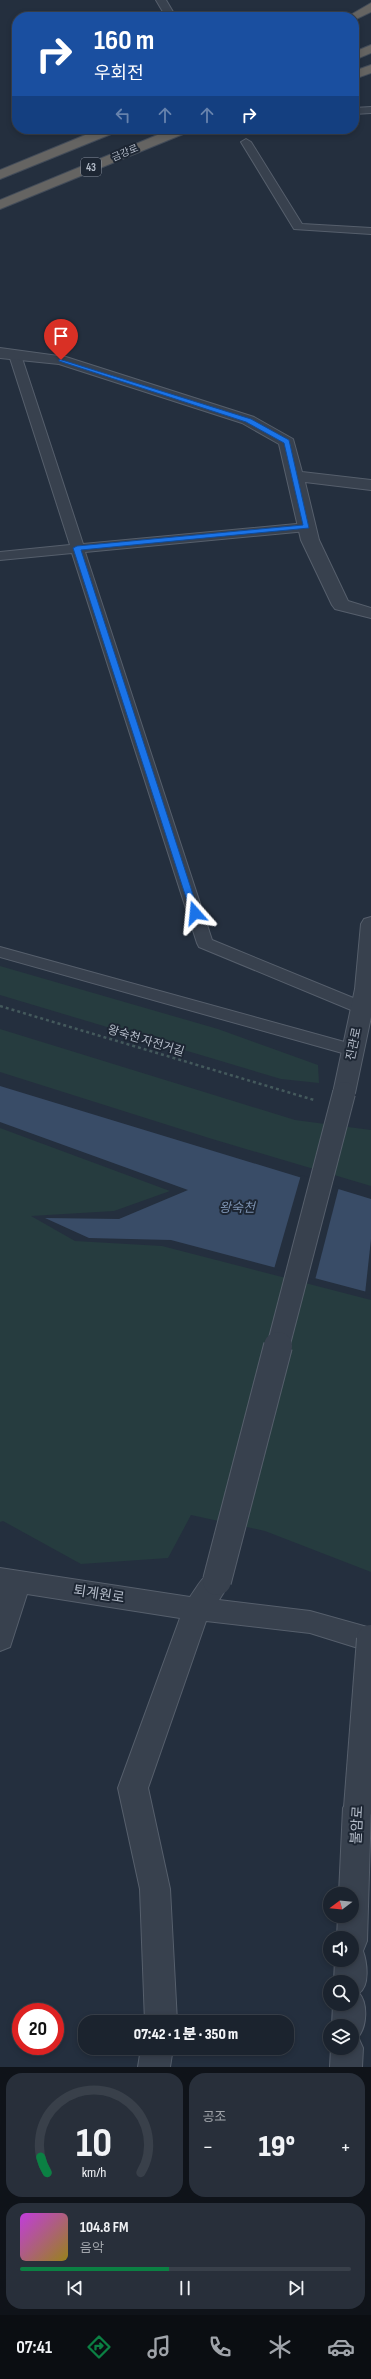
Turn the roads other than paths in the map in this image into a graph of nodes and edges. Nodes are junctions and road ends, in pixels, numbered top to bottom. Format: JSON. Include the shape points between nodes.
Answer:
{"nodes":[{"id":1,"x":161,"y":0,"type":"edge"},
{"id":2,"x":371,"y":7,"type":"edge"},
{"id":3,"x":168,"y":12,"type":"edge"},
{"id":4,"x":359,"y":14,"type":"edge"},
{"id":5,"x":371,"y":49,"type":"edge"},
{"id":6,"x":359,"y":54,"type":"edge"},
{"id":7,"x":371,"y":70,"type":"edge"},
{"id":8,"x":359,"y":74,"type":"edge"},
{"id":9,"x":371,"y":110,"type":"edge"},
{"id":10,"x":359,"y":111,"type":"edge"},
{"id":11,"x":99,"y":134,"type":"edge"},
{"id":12,"x":171,"y":134,"type":"edge"},
{"id":13,"x":246,"y":142,"type":"dead end"},
{"id":14,"x":0,"y":175,"type":"edge"},
{"id":15,"x":0,"y":205,"type":"edge"},
{"id":16,"x":371,"y":231,"type":"edge"},
{"id":17,"x":7,"y":354,"type":"edge"},
{"id":18,"x":295,"y":476,"type":"junction"},
{"id":19,"x":371,"y":485,"type":"edge"},
{"id":20,"x":307,"y":527,"type":"junction"},
{"id":21,"x":77,"y":548,"type":"junction"},
{"id":22,"x":0,"y":556,"type":"edge"},
{"id":23,"x":371,"y":613,"type":"edge"},
{"id":24,"x":371,"y":924,"type":"edge"},
{"id":25,"x":0,"y":952,"type":"edge"},
{"id":26,"x":362,"y":1008,"type":"junction"},
{"id":27,"x":353,"y":1050,"type":"junction"},
{"id":28,"x":9,"y":1580,"type":"edge"},
{"id":29,"x":197,"y":1609,"type":"junction"},
{"id":30,"x":0,"y":1639,"type":"edge"},
{"id":31,"x":371,"y":1639,"type":"edge"},
{"id":32,"x":352,"y":1931,"type":"edge"},
{"id":33,"x":162,"y":2015,"type":"edge"},
{"id":34,"x":156,"y":2055,"type":"edge"},
{"id":35,"x":347,"y":2055,"type":"edge"},
{"id":36,"x":154,"y":2067,"type":"edge"},
{"id":37,"x":346,"y":2067,"type":"edge"}],
"edges":[{"from":1,"to":3,"type":"lane"},
{"from":2,"to":4,"type":"highway"},
{"from":5,"to":6,"type":"highway"},
{"from":7,"to":8,"type":"highway"},
{"from":9,"to":10,"type":"lane"},
{"from":11,"to":14,"type":"highway","number":"43"},
{"from":12,"to":15,"type":"highway","name":"금강로","number":"43"},
{"from":13,"to":16,"type":"lane","via":[[298,227]]},
{"from":17,"to":18,"type":"street","via":[[61,360],[248,420],[287,442]]},
{"from":17,"to":21,"type":"lane"},
{"from":18,"to":19,"type":"street"},
{"from":18,"to":20,"type":"street"},
{"from":20,"to":21,"type":"lane"},
{"from":20,"to":23,"type":"street","via":[[310,540],[341,605]]},
{"from":21,"to":22,"type":"lane"},
{"from":21,"to":26,"type":"lane","via":[[205,943]]},
{"from":24,"to":26,"type":"street","name":"진관로"},
{"from":25,"to":27,"type":"lane"},
{"from":26,"to":27,"type":"street","name":"진관로"},
{"from":27,"to":29,"type":"street","name":"진관로","bridge":true,"via":[[217,1581]]},
{"from":28,"to":29,"type":"street","name":"퇴계원로"},
{"from":28,"to":30,"type":"street"},
{"from":29,"to":31,"type":"street","name":"퇴계원로","via":[[310,1622]]},
{"from":29,"to":33,"type":"street","via":[[133,1788],[155,1888]]},
{"from":31,"to":32,"type":"street","name":"불암로","bridge":true,"via":[[358,1808]]},
{"from":34,"to":36,"type":"street"},
{"from":35,"to":37,"type":"street"}]}
